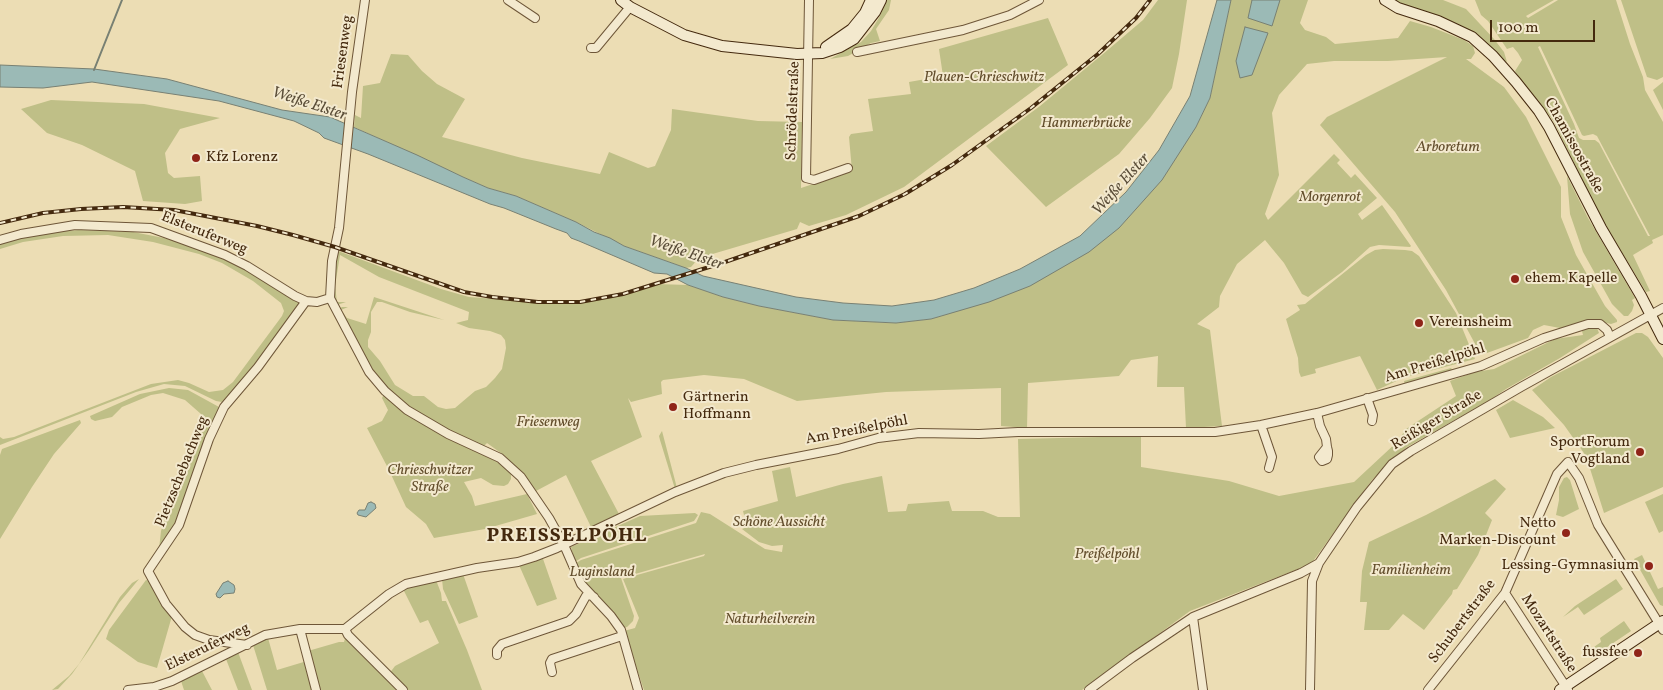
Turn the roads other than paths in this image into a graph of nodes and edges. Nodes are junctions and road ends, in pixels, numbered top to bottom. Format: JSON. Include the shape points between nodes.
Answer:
{"nodes":[{"id":1,"x":365,"y":0,"type":"edge"},
{"id":2,"x":508,"y":0,"type":"edge"},
{"id":3,"x":622,"y":0,"type":"edge"},
{"id":4,"x":809,"y":0,"type":"edge"},
{"id":5,"x":871,"y":0,"type":"edge"},
{"id":6,"x":882,"y":0,"type":"edge"},
{"id":7,"x":1039,"y":0,"type":"edge"},
{"id":8,"x":1385,"y":0,"type":"edge"},
{"id":9,"x":630,"y":7,"type":"junction"},
{"id":10,"x":535,"y":18,"type":"dead end"},
{"id":11,"x":591,"y":48,"type":"dead end"},
{"id":12,"x":857,"y":52,"type":"dead end"},
{"id":13,"x":809,"y":53,"type":"junction"},
{"id":14,"x":848,"y":168,"type":"dead end"},
{"id":15,"x":0,"y":240,"type":"edge"},
{"id":16,"x":330,"y":298,"type":"junction"},
{"id":17,"x":306,"y":301,"type":"junction"},
{"id":18,"x":1663,"y":308,"type":"edge"},
{"id":19,"x":1650,"y":315,"type":"junction"},
{"id":20,"x":1610,"y":336,"type":"junction"},
{"id":21,"x":1663,"y":339,"type":"edge"},
{"id":22,"x":1367,"y":398,"type":"junction"},
{"id":23,"x":1317,"y":413,"type":"junction"},
{"id":24,"x":1372,"y":421,"type":"dead end"},
{"id":25,"x":1261,"y":425,"type":"junction"},
{"id":26,"x":1327,"y":447,"type":"dead end"},
{"id":27,"x":1269,"y":468,"type":"dead end"},
{"id":28,"x":564,"y":545,"type":"junction"},
{"id":29,"x":1319,"y":563,"type":"junction"},
{"id":30,"x":1505,"y":594,"type":"junction"},
{"id":31,"x":595,"y":598,"type":"junction"},
{"id":32,"x":1193,"y":617,"type":"junction"},
{"id":33,"x":1662,"y":625,"type":"edge"},
{"id":34,"x":300,"y":629,"type":"junction"},
{"id":35,"x":345,"y":629,"type":"junction"},
{"id":36,"x":622,"y":636,"type":"junction"},
{"id":37,"x":247,"y":646,"type":"junction"},
{"id":38,"x":497,"y":655,"type":"dead end"},
{"id":39,"x":552,"y":672,"type":"dead end"},
{"id":40,"x":1564,"y":689,"type":"edge"},
{"id":41,"x":128,"y":690,"type":"edge"},
{"id":42,"x":316,"y":690,"type":"edge"},
{"id":43,"x":403,"y":690,"type":"edge"},
{"id":44,"x":638,"y":690,"type":"edge"},
{"id":45,"x":1088,"y":690,"type":"edge"},
{"id":46,"x":1203,"y":690,"type":"edge"},
{"id":47,"x":1310,"y":690,"type":"edge"},
{"id":48,"x":1428,"y":690,"type":"edge"}],
"edges":[{"from":1,"to":16,"type":"street","name":"Friesenweg"},
{"from":2,"to":10,"type":"street"},
{"from":3,"to":9,"type":"street"},
{"from":4,"to":13,"type":"street","name":"Schrödelstraße"},
{"from":5,"to":13,"type":"street","via":[[852,29],[831,45]]},
{"from":6,"to":13,"type":"street","via":[[854,39],[822,53]]},
{"from":7,"to":12,"type":"street","via":[[963,30]]},
{"from":8,"to":19,"type":"street","name":"Chamissostraße","via":[[1472,37],[1516,82],[1549,127]]},
{"from":9,"to":11,"type":"street","via":[[596,48]]},
{"from":9,"to":13,"type":"street","via":[[684,35],[722,46]]},
{"from":13,"to":14,"type":"street","name":"Schrödelstraße","via":[[806,178],[814,180]]},
{"from":15,"to":17,"type":"street","name":"Elsteruferweg","via":[[75,225],[151,228],[225,255]]},
{"from":16,"to":17,"type":"street"},
{"from":16,"to":28,"type":"street","via":[[369,372],[385,391],[448,434],[510,465],[532,491]]},
{"from":17,"to":37,"type":"street","name":"Pietzschebachweg","via":[[224,407],[209,439],[179,525],[148,571],[166,604],[195,635]]},
{"from":18,"to":19,"type":"street","name":"Reißiger Straße"},
{"from":19,"to":20,"type":"street","name":"Reißiger Straße"},
{"from":19,"to":21,"type":"street","name":"Chamissostraße"},
{"from":20,"to":22,"type":"street","name":"Am Preißelpöhl","via":[[1600,324],[1588,324],[1544,338],[1481,366]]},
{"from":20,"to":29,"type":"street","name":"Reißiger Straße","via":[[1392,464]]},
{"from":22,"to":23,"type":"street","name":"Am Preißelpöhl"},
{"from":22,"to":24,"type":"street"},
{"from":23,"to":25,"type":"street","name":"Am Preißelpöhl"},
{"from":23,"to":26,"type":"street"},
{"from":25,"to":27,"type":"street","via":[[1272,457]]},
{"from":25,"to":28,"type":"street","name":"Am Preißelpöhl","via":[[1206,432],[919,433],[878,438],[724,474],[676,492]]},
{"from":28,"to":31,"type":"street","via":[[580,584]]},
{"from":28,"to":35,"type":"street","via":[[518,562],[406,584]]},
{"from":29,"to":32,"type":"street"},
{"from":29,"to":47,"type":"street","name":"Reißiger Straße","via":[[1312,581]]},
{"from":30,"to":33,"type":"street","name":"Schubertstraße","via":[[1557,474],[1568,462],[1579,478],[1598,525]]},
{"from":30,"to":40,"type":"street","name":"Mozartstraße"},
{"from":30,"to":48,"type":"street","name":"Schubertstraße"},
{"from":31,"to":36,"type":"street","via":[[612,616]]},
{"from":31,"to":38,"type":"street","via":[[586,596],[569,621],[502,644]]},
{"from":32,"to":45,"type":"street"},
{"from":32,"to":46,"type":"street"},
{"from":33,"to":40,"type":"street"},
{"from":34,"to":35,"type":"street","name":"Elsteruferweg"},
{"from":34,"to":37,"type":"street","name":"Elsteruferweg","via":[[265,635]]},
{"from":34,"to":42,"type":"street"},
{"from":35,"to":43,"type":"street"},
{"from":36,"to":39,"type":"street","via":[[552,660]]},
{"from":36,"to":44,"type":"street"},
{"from":37,"to":41,"type":"street","name":"Elsteruferweg","via":[[172,681]]}]}
